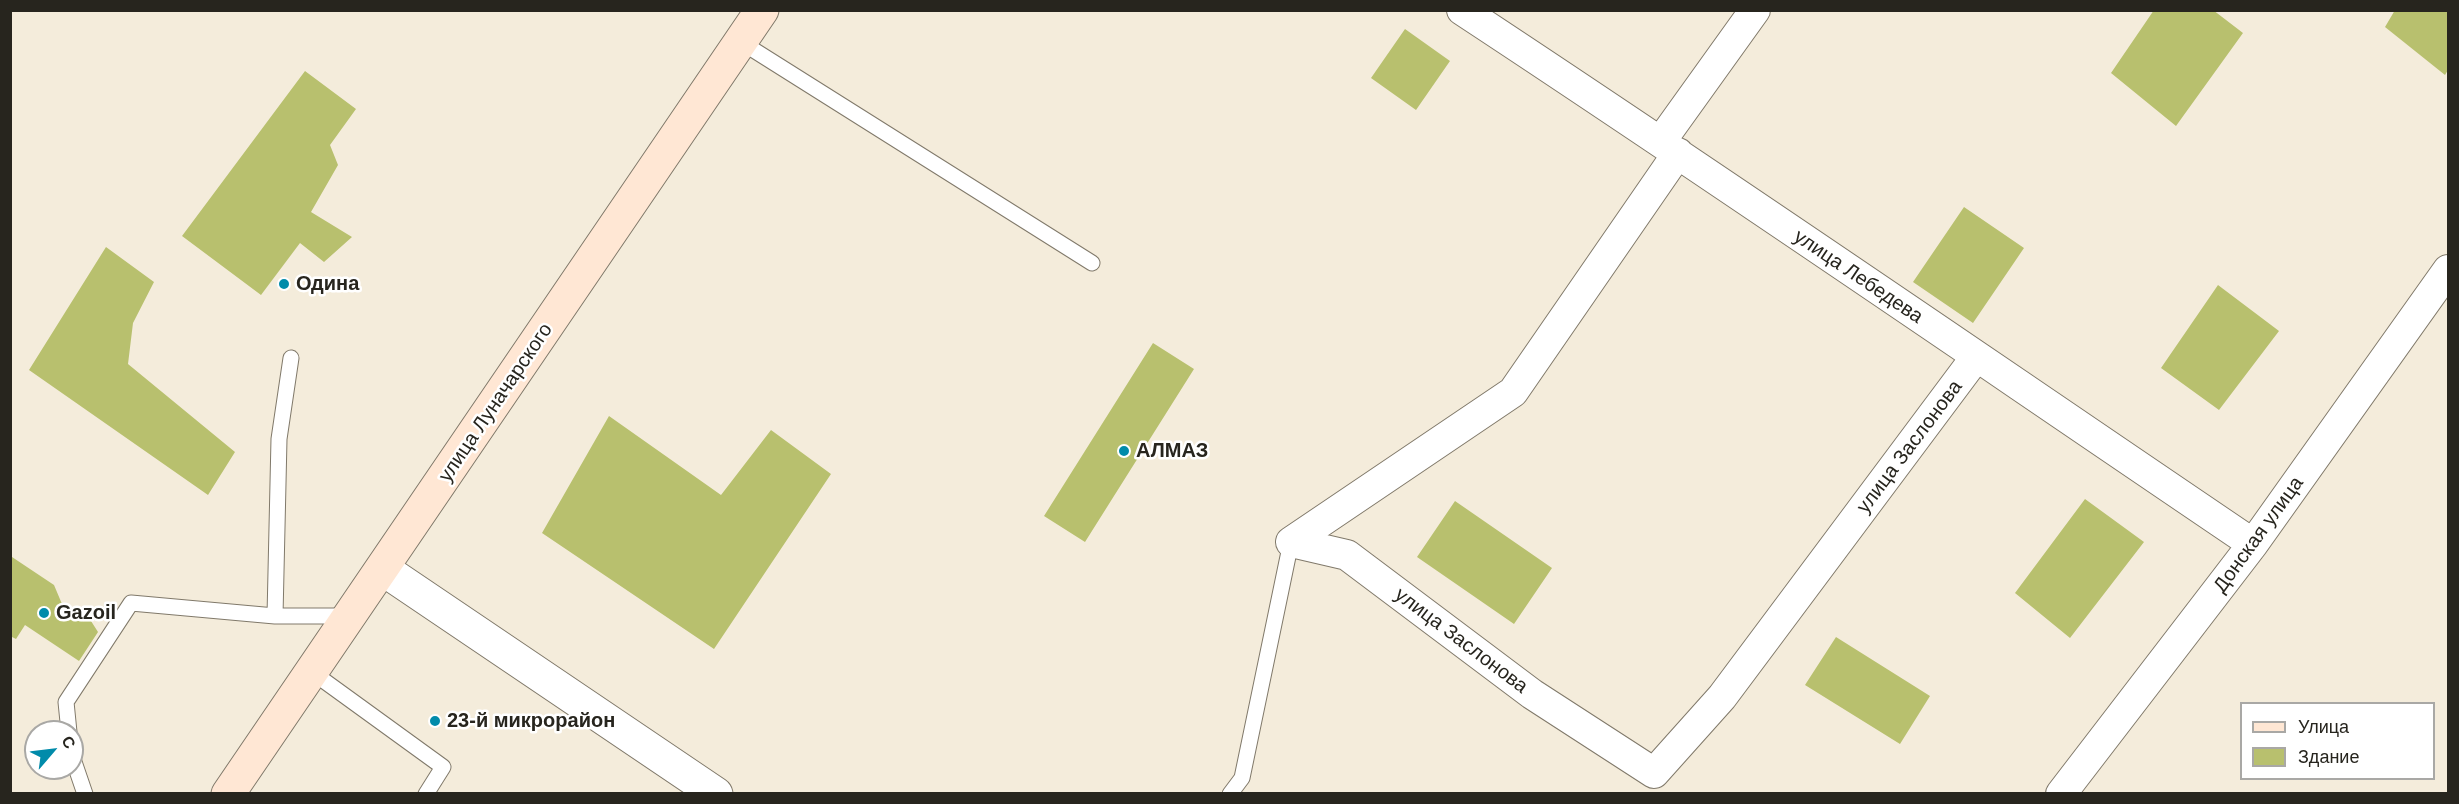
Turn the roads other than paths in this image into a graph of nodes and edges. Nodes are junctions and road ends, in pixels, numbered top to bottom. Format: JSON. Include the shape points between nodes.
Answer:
{"nodes":[{"id":1,"x":762,"y":10,"type":"edge"},
{"id":2,"x":1462,"y":10,"type":"edge"},
{"id":3,"x":1755,"y":10,"type":"edge"},
{"id":4,"x":741,"y":42,"type":"junction"},
{"id":5,"x":1670,"y":147,"type":"junction"},
{"id":6,"x":1092,"y":263,"type":"dead end"},
{"id":7,"x":2448,"y":270,"type":"edge"},
{"id":8,"x":1976,"y":357,"type":"junction"},
{"id":9,"x":291,"y":358,"type":"dead end"},
{"id":10,"x":1291,"y":542,"type":"junction"},
{"id":11,"x":2253,"y":544,"type":"junction"},
{"id":12,"x":383,"y":569,"type":"junction"},
{"id":13,"x":275,"y":616,"type":"junction"},
{"id":14,"x":349,"y":616,"type":"junction"},
{"id":15,"x":312,"y":672,"type":"junction"},
{"id":16,"x":68,"y":720,"type":"edge"},
{"id":17,"x":228,"y":794,"type":"edge"},
{"id":18,"x":426,"y":794,"type":"edge"},
{"id":19,"x":716,"y":794,"type":"edge"},
{"id":20,"x":1230,"y":794,"type":"edge"},
{"id":21,"x":2061,"y":794,"type":"edge"}],
"edges":[{"from":1,"to":4,"type":"main road","name":"улица Луначарского"},
{"from":2,"to":5,"type":"street","name":"улица Лебедева"},
{"from":3,"to":5,"type":"street"},
{"from":4,"to":6,"type":"lane"},
{"from":4,"to":12,"type":"main road","name":"улица Луначарского"},
{"from":5,"to":8,"type":"street","name":"улица Лебедева"},
{"from":5,"to":10,"type":"street","via":[[1513,392]]},
{"from":7,"to":11,"type":"street","name":"Донская улица"},
{"from":8,"to":10,"type":"street","name":"улица Заслонова","via":[[1722,697],[1654,773],[1532,694],[1347,555]]},
{"from":8,"to":11,"type":"street","name":"улица Лебедева"},
{"from":9,"to":13,"type":"lane","via":[[279,439]]},
{"from":10,"to":20,"type":"lane","via":[[1242,778]]},
{"from":11,"to":21,"type":"street","name":"Донская улица"},
{"from":12,"to":14,"type":"main road","name":"улица Луначарского"},
{"from":12,"to":19,"type":"street"},
{"from":13,"to":14,"type":"lane"},
{"from":13,"to":16,"type":"lane","via":[[131,603],[66,702]]},
{"from":14,"to":15,"type":"main road","name":"улица Луначарского"},
{"from":15,"to":17,"type":"main road","name":"улица Луначарского"},
{"from":15,"to":18,"type":"lane","via":[[444,766]]}]}
